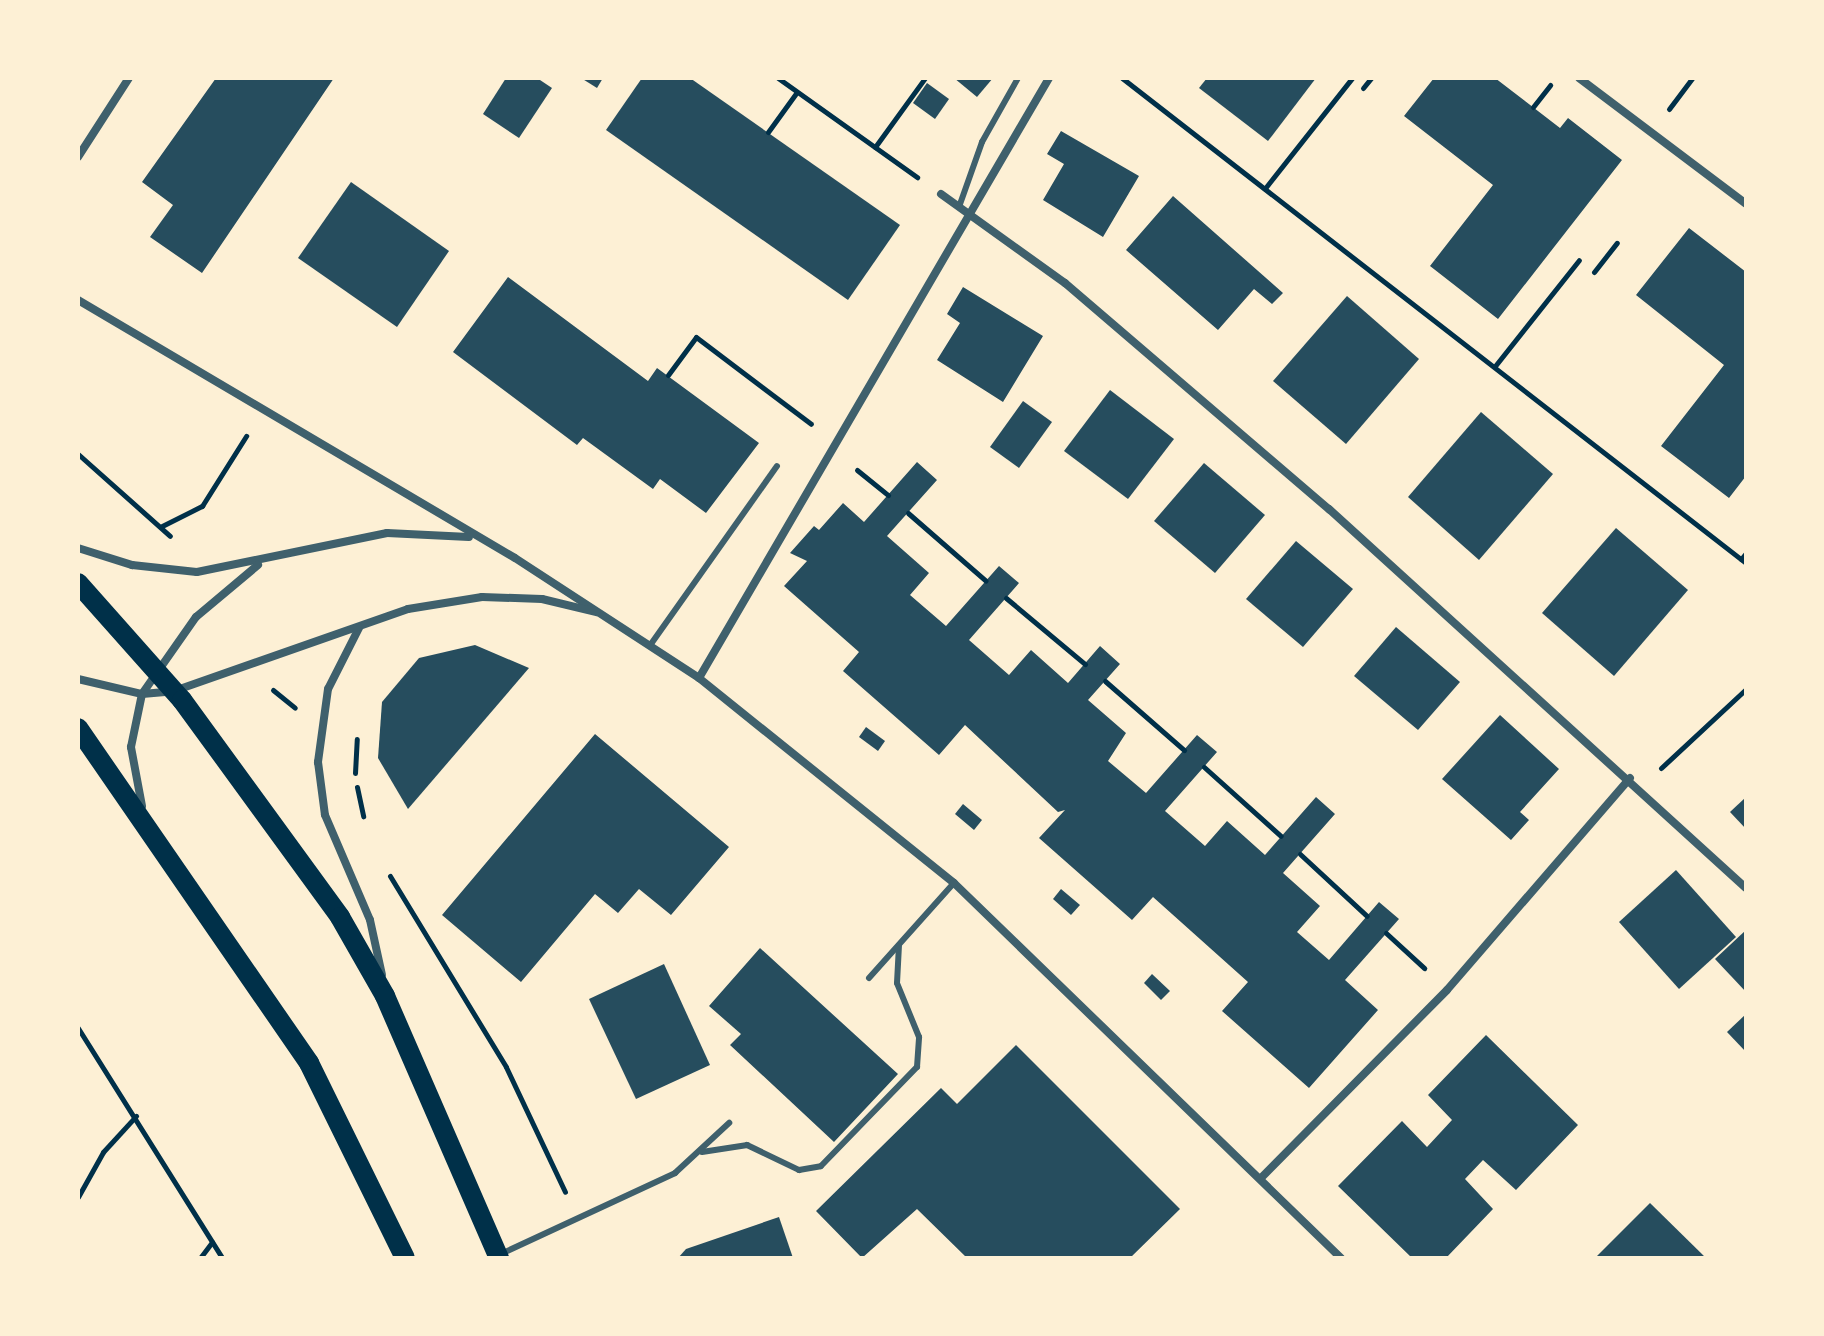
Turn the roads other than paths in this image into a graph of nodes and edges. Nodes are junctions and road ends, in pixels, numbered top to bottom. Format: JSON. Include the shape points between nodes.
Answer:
{"nodes":[{"id":1,"x":129,"y":78,"type":"edge"},
{"id":2,"x":1018,"y":78,"type":"edge"},
{"id":3,"x":1049,"y":78,"type":"edge"},
{"id":4,"x":1579,"y":78,"type":"edge"},
{"id":5,"x":78,"y":157,"type":"edge"},
{"id":6,"x":941,"y":194,"type":"road end"},
{"id":7,"x":1746,"y":204,"type":"edge"},
{"id":8,"x":959,"y":207,"type":"junction"},
{"id":9,"x":971,"y":216,"type":"junction"},
{"id":10,"x":78,"y":300,"type":"edge"},
{"id":11,"x":777,"y":466,"type":"dead end"},
{"id":12,"x":474,"y":538,"type":"junction"},
{"id":13,"x":78,"y":548,"type":"edge"},
{"id":14,"x":258,"y":564,"type":"junction"},
{"id":15,"x":78,"y":583,"type":"edge"},
{"id":16,"x":604,"y":614,"type":"junction"},
{"id":17,"x":360,"y":627,"type":"junction"},
{"id":18,"x":651,"y":644,"type":"junction"},
{"id":19,"x":155,"y":669,"type":"junction"},
{"id":20,"x":699,"y":678,"type":"junction"},
{"id":21,"x":78,"y":679,"type":"edge"},
{"id":22,"x":174,"y":691,"type":"junction"},
{"id":23,"x":142,"y":694,"type":"junction"},
{"id":24,"x":78,"y":728,"type":"edge"},
{"id":25,"x":1630,"y":778,"type":"junction"},
{"id":26,"x":148,"y":822,"type":"junction"},
{"id":27,"x":954,"y":883,"type":"junction"},
{"id":28,"x":1746,"y":888,"type":"edge"},
{"id":29,"x":899,"y":946,"type":"junction"},
{"id":30,"x":869,"y":978,"type":"dead end"},
{"id":31,"x":385,"y":996,"type":"junction"},
{"id":32,"x":729,"y":1123,"type":"dead end"},
{"id":33,"x":702,"y":1152,"type":"junction"},
{"id":34,"x":1261,"y":1178,"type":"junction"},
{"id":35,"x":499,"y":1257,"type":"edge"},
{"id":36,"x":405,"y":1258,"type":"edge"},
{"id":37,"x":1341,"y":1258,"type":"edge"}],
"edges":[{"from":1,"to":5,"type":"street"},
{"from":2,"to":8,"type":"lane","via":[[982,142]]},
{"from":3,"to":9,"type":"street"},
{"from":4,"to":7,"type":"street"},
{"from":6,"to":8,"type":"street"},
{"from":8,"to":9,"type":"street"},
{"from":9,"to":20,"type":"street","via":[[833,440]]},
{"from":9,"to":25,"type":"street","via":[[1077,293]]},
{"from":10,"to":12,"type":"street"},
{"from":11,"to":18,"type":"lane"},
{"from":12,"to":14,"type":"street","via":[[387,533]]},
{"from":12,"to":16,"type":"street"},
{"from":13,"to":14,"type":"street","via":[[132,565],[197,572]]},
{"from":14,"to":19,"type":"street","via":[[196,617]]},
{"from":15,"to":19,"type":"main road"},
{"from":16,"to":17,"type":"street","via":[[542,599],[482,597],[408,609]]},
{"from":16,"to":18,"type":"street"},
{"from":17,"to":22,"type":"street"},
{"from":17,"to":31,"type":"street","via":[[341,656],[322,717],[318,762],[325,815],[370,920]]},
{"from":18,"to":20,"type":"street"},
{"from":19,"to":22,"type":"main road"},
{"from":19,"to":23,"type":"street"},
{"from":20,"to":27,"type":"street"},
{"from":21,"to":23,"type":"street"},
{"from":22,"to":23,"type":"street"},
{"from":22,"to":31,"type":"main road","via":[[316,881]]},
{"from":23,"to":26,"type":"street","via":[[131,747]]},
{"from":24,"to":26,"type":"main road"},
{"from":25,"to":28,"type":"street"},
{"from":25,"to":34,"type":"street","via":[[1447,990]]},
{"from":26,"to":36,"type":"main road","via":[[309,1063]]},
{"from":27,"to":29,"type":"lane"},
{"from":27,"to":34,"type":"street"},
{"from":29,"to":30,"type":"lane"},
{"from":29,"to":33,"type":"lane","via":[[897,983],[919,1037],[917,1067],[821,1166],[799,1170],[747,1145]]},
{"from":31,"to":35,"type":"main road"},
{"from":32,"to":33,"type":"lane"},
{"from":33,"to":35,"type":"lane","via":[[675,1173],[572,1217]]},
{"from":34,"to":37,"type":"street"}]}
